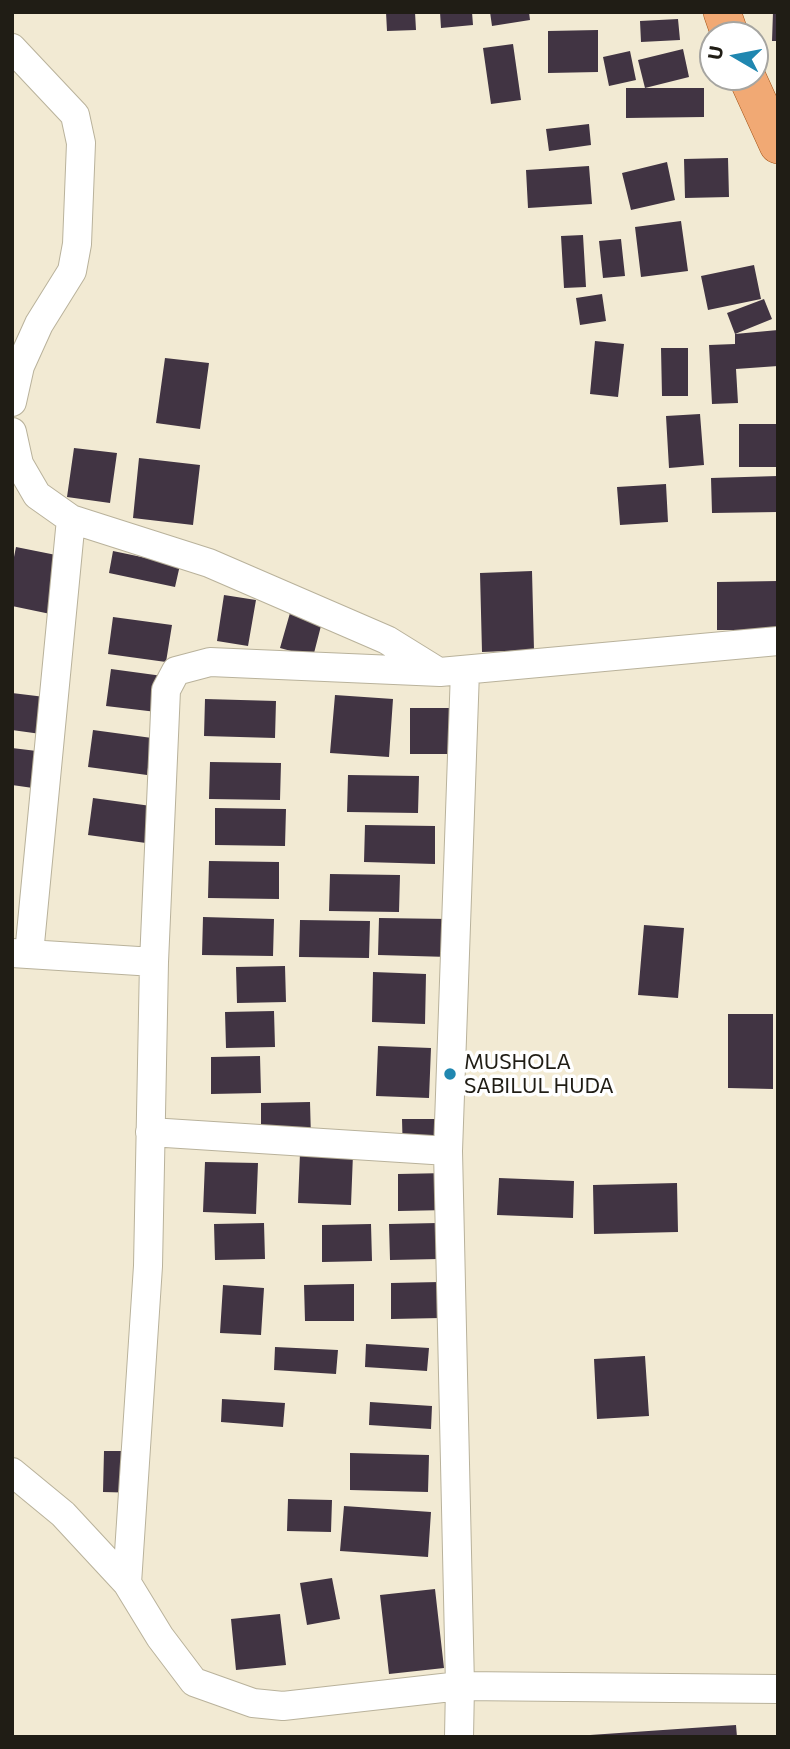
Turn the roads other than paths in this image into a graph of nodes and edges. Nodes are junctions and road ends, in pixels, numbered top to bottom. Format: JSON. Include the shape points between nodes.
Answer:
{"nodes":[{"id":1,"x":12,"y":48,"type":"edge"},
{"id":2,"x":753,"y":91,"type":"edge"},
{"id":3,"x":778,"y":145,"type":"edge"},
{"id":4,"x":12,"y":402,"type":"edge"},
{"id":5,"x":12,"y":432,"type":"edge"},
{"id":6,"x":71,"y":519,"type":"junction"},
{"id":7,"x":778,"y":641,"type":"edge"},
{"id":8,"x":452,"y":672,"type":"junction"},
{"id":9,"x":21,"y":953,"type":"edge"},
{"id":10,"x":154,"y":962,"type":"junction"},
{"id":11,"x":150,"y":1132,"type":"junction"},
{"id":12,"x":448,"y":1151,"type":"junction"},
{"id":13,"x":12,"y":1472,"type":"edge"},
{"id":14,"x":127,"y":1583,"type":"junction"},
{"id":15,"x":460,"y":1686,"type":"junction"},
{"id":16,"x":778,"y":1689,"type":"edge"},
{"id":17,"x":458,"y":1737,"type":"edge"}],
"edges":[{"from":1,"to":4,"type":"street","via":[[75,115],[81,143],[72,271],[39,324],[20,366]]},
{"from":2,"to":3,"type":"main road"},
{"from":5,"to":6,"type":"street","via":[[19,464],[37,495]]},
{"from":6,"to":8,"type":"street","via":[[209,563],[387,639]]},
{"from":6,"to":9,"type":"street"},
{"from":7,"to":8,"type":"street"},
{"from":8,"to":10,"type":"street","via":[[210,662],[176,671],[166,690]]},
{"from":8,"to":12,"type":"street"},
{"from":9,"to":10,"type":"street"},
{"from":10,"to":11,"type":"street"},
{"from":11,"to":12,"type":"street"},
{"from":11,"to":14,"type":"street","via":[[148,1266]]},
{"from":12,"to":15,"type":"street"},
{"from":13,"to":14,"type":"street","via":[[63,1514]]},
{"from":14,"to":15,"type":"street","via":[[194,1682],[253,1703],[283,1706]]},
{"from":15,"to":16,"type":"street"},
{"from":15,"to":17,"type":"street"}]}
